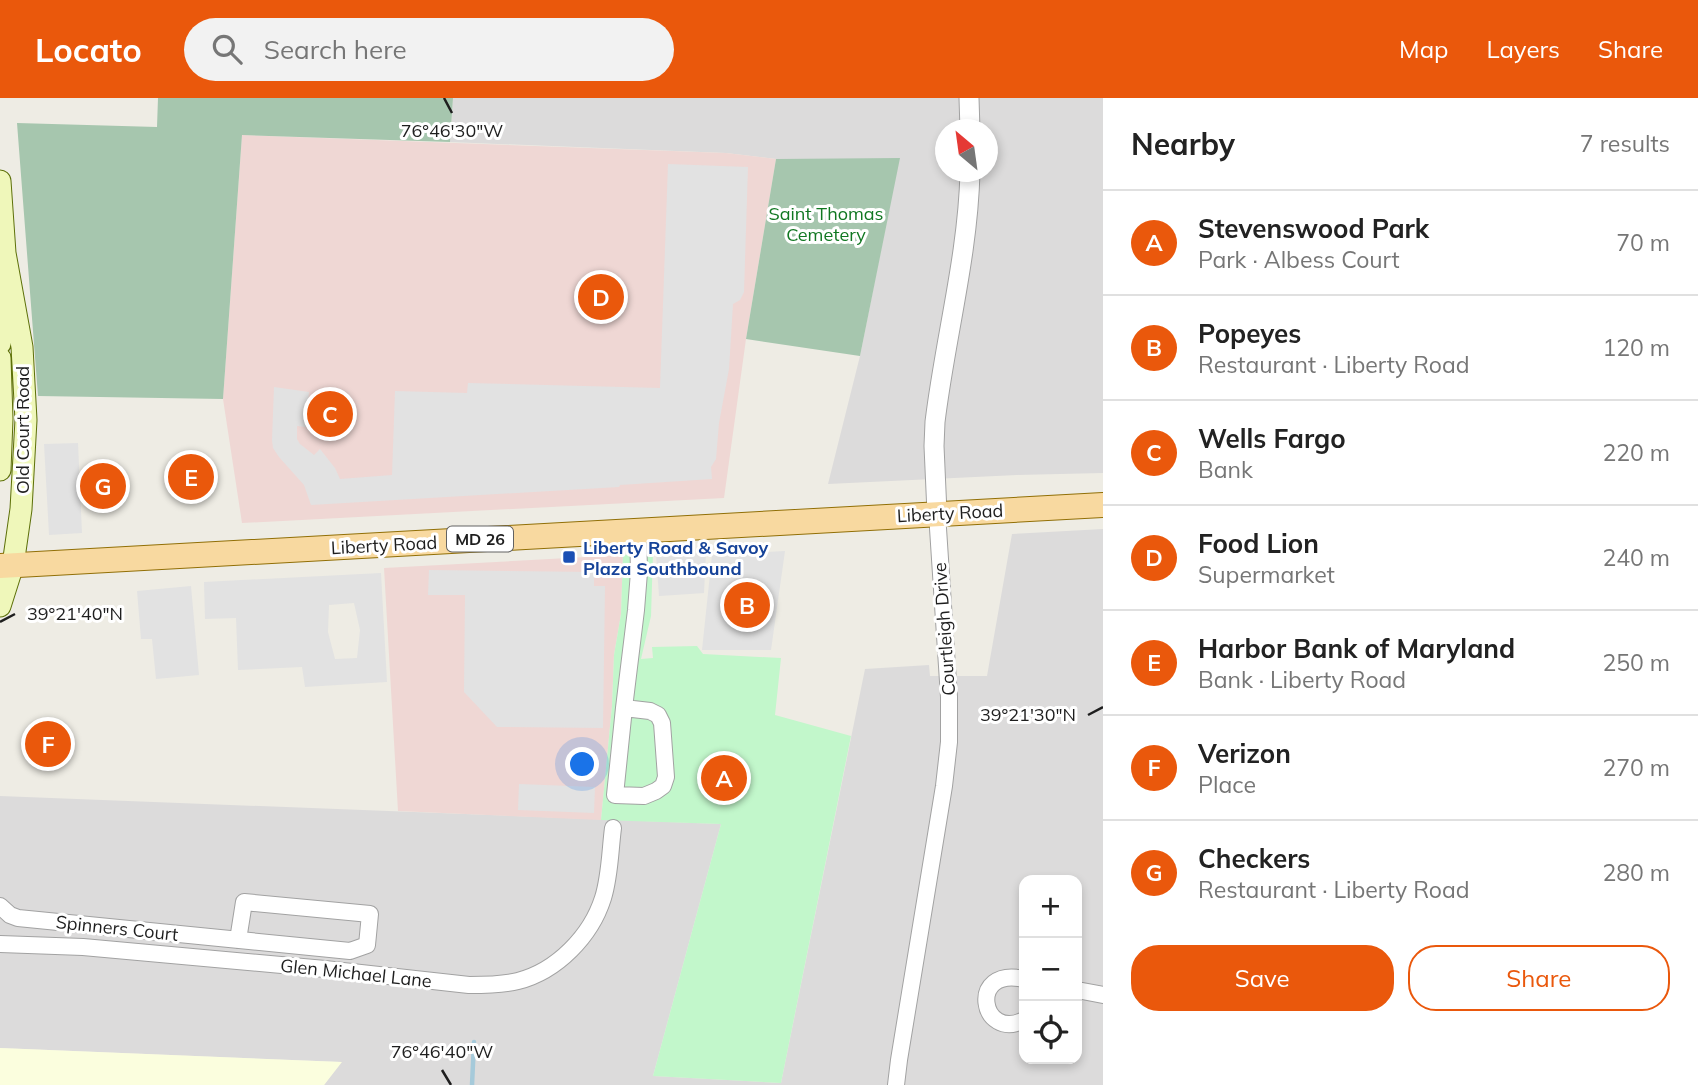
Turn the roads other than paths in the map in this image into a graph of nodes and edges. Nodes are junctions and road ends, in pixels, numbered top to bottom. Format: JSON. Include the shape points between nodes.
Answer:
{"nodes":[{"id":1,"x":969,"y":98,"type":"edge"},
{"id":2,"x":970,"y":119,"type":"edge"},
{"id":3,"x":0,"y":181,"type":"edge"},
{"id":4,"x":970,"y":182,"type":"edge"},
{"id":5,"x":5,"y":253,"type":"junction"},
{"id":6,"x":0,"y":344,"type":"edge"},
{"id":7,"x":0,"y":358,"type":"edge"},
{"id":8,"x":0,"y":471,"type":"edge"},
{"id":9,"x":1103,"y":505,"type":"edge"},
{"id":10,"x":937,"y":513,"type":"junction"},
{"id":11,"x":638,"y":530,"type":"junction"},
{"id":12,"x":6,"y":566,"type":"edge"},
{"id":13,"x":0,"y":606,"type":"edge"},
{"id":14,"x":624,"y":708,"type":"junction"},
{"id":15,"x":613,"y":828,"type":"dead end"},
{"id":16,"x":0,"y":906,"type":"edge"},
{"id":17,"x":239,"y":940,"type":"junction"},
{"id":18,"x":0,"y":944,"type":"edge"},
{"id":19,"x":1019,"y":978,"type":"edge"},
{"id":20,"x":1082,"y":991,"type":"edge"},
{"id":21,"x":1103,"y":995,"type":"edge"},
{"id":22,"x":1019,"y":1023,"type":"edge"},
{"id":23,"x":897,"y":1085,"type":"edge"}],
"edges":[{"from":1,"to":2,"type":"street"},
{"from":3,"to":5,"type":"main road","name":"Old Court Road"},
{"from":4,"to":10,"type":"street","name":"Courtleigh Drive","via":[[935,422]]},
{"from":5,"to":6,"type":"main road","name":"Old Court Road"},
{"from":5,"to":12,"type":"main road","name":"Old Court Road","via":[[22,347],[26,420],[22,509]]},
{"from":7,"to":8,"type":"main road","name":"Old Court Road"},
{"from":9,"to":10,"type":"main road","name":"Liberty Road","number":"MD 26"},
{"from":10,"to":11,"type":"main road","name":"Liberty Road","number":"MD 26"},
{"from":10,"to":23,"type":"street","name":"Courtleigh Drive","via":[[949,742]]},
{"from":11,"to":12,"type":"main road","name":"Liberty Road","number":"MD 26"},
{"from":11,"to":14,"type":"street","via":[[639,572]]},
{"from":12,"to":13,"type":"main road","name":"Old Court Road"},
{"from":14,"to":14,"type":"street","via":[[650,711],[662,723],[666,777],[663,786],[644,796],[615,795]]},
{"from":15,"to":18,"type":"street","name":"Glen Michael Lane","via":[[603,898],[584,935],[552,965],[518,981],[469,985],[83,947]]},
{"from":16,"to":17,"type":"street","name":"Spinners Court","via":[[18,918]]},
{"from":17,"to":17,"type":"street","name":"Spinners Court","via":[[350,951],[367,945],[370,915],[244,902]]},
{"from":19,"to":22,"type":"street","via":[[1001,978],[986,999],[993,1018],[1006,1024]]},
{"from":20,"to":21,"type":"street"}]}
